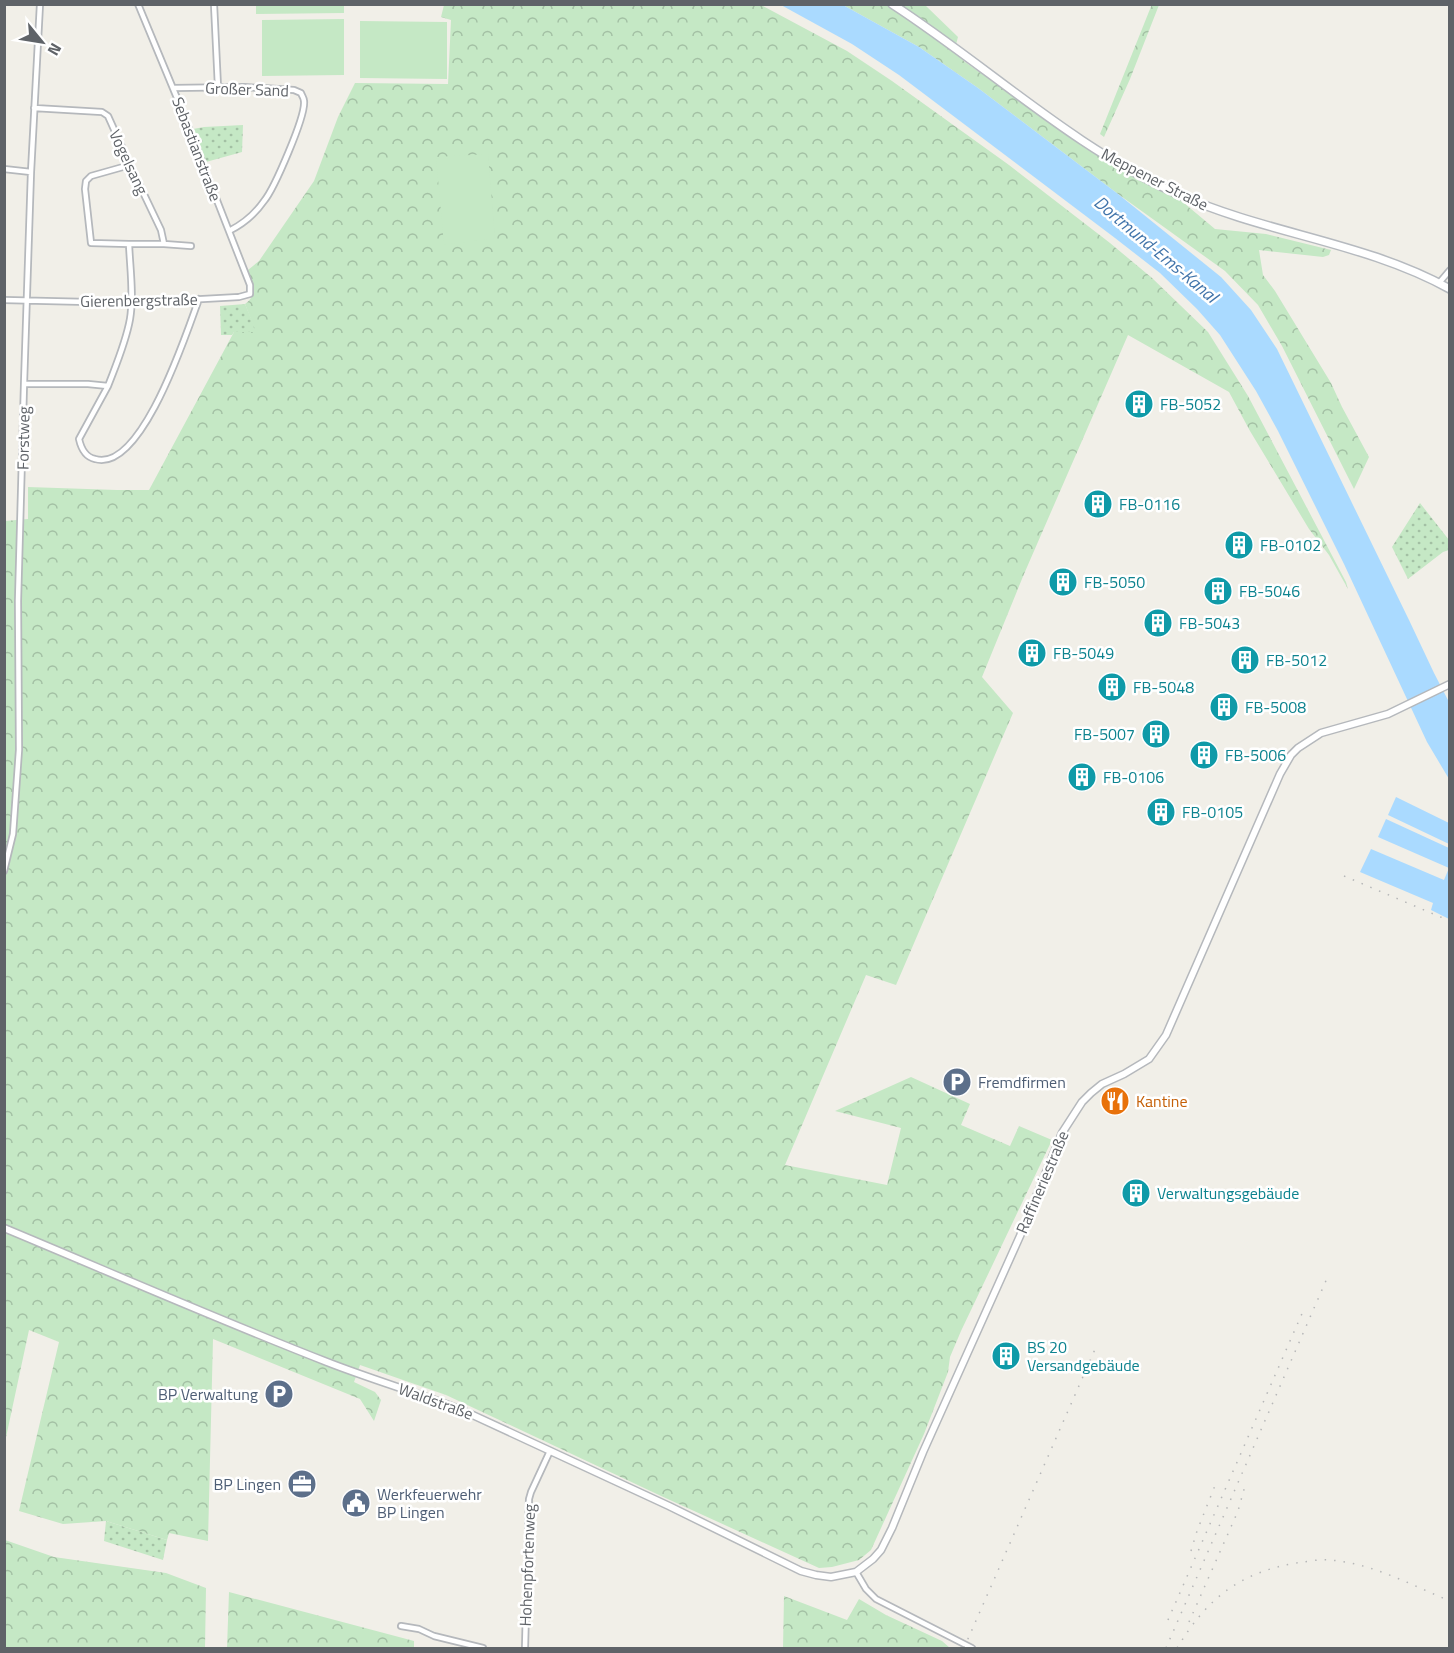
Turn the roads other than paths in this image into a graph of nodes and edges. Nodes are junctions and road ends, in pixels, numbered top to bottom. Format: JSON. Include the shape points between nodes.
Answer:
{"nodes":[{"id":1,"x":40,"y":4,"type":"edge"},
{"id":2,"x":138,"y":4,"type":"edge"},
{"id":3,"x":214,"y":4,"type":"edge"},
{"id":4,"x":892,"y":4,"type":"edge"},
{"id":5,"x":218,"y":87,"type":"junction"},
{"id":6,"x":172,"y":88,"type":"junction"},
{"id":7,"x":34,"y":108,"type":"junction"},
{"id":8,"x":130,"y":165,"type":"junction"},
{"id":9,"x":4,"y":169,"type":"edge"},
{"id":10,"x":31,"y":172,"type":"junction"},
{"id":11,"x":229,"y":231,"type":"junction"},
{"id":12,"x":129,"y":244,"type":"junction"},
{"id":13,"x":164,"y":244,"type":"junction"},
{"id":14,"x":192,"y":246,"type":"dead end"},
{"id":15,"x":1449,"y":270,"type":"edge"},
{"id":16,"x":1439,"y":283,"type":"junction"},
{"id":17,"x":1449,"y":289,"type":"edge"},
{"id":18,"x":250,"y":294,"type":"joint"},
{"id":19,"x":199,"y":298,"type":"junction"},
{"id":20,"x":27,"y":299,"type":"junction"},
{"id":21,"x":4,"y":300,"type":"edge"},
{"id":22,"x":131,"y":303,"type":"junction"},
{"id":23,"x":24,"y":384,"type":"junction"},
{"id":24,"x":108,"y":387,"type":"junction"},
{"id":25,"x":1449,"y":684,"type":"edge"},
{"id":26,"x":4,"y":871,"type":"edge"},
{"id":27,"x":4,"y":1228,"type":"edge"},
{"id":28,"x":550,"y":1451,"type":"junction"},
{"id":29,"x":858,"y":1570,"type":"junction"},
{"id":30,"x":401,"y":1626,"type":"dead end"},
{"id":31,"x":483,"y":1648,"type":"edge"},
{"id":32,"x":525,"y":1648,"type":"edge"},
{"id":33,"x":972,"y":1648,"type":"edge"}],
"edges":[{"from":1,"to":7,"type":"street","name":"Forstweg"},
{"from":2,"to":6,"type":"street","name":"Sebastianstraße"},
{"from":3,"to":5,"type":"street"},
{"from":4,"to":16,"type":"main road","name":"Meppener Straße","via":[[1090,146],[1144,178],[1221,212],[1376,256]]},
{"from":5,"to":6,"type":"street","name":"Großer Sand"},
{"from":5,"to":11,"type":"street","name":"Großer Sand","via":[[294,90],[301,93],[304,102],[297,130],[266,200],[243,224]]},
{"from":6,"to":11,"type":"street","name":"Sebastianstraße"},
{"from":7,"to":8,"type":"street","name":"Vogelsang","via":[[102,112],[108,116]]},
{"from":7,"to":10,"type":"street","name":"Forstweg"},
{"from":8,"to":12,"type":"street","via":[[91,176],[85,189],[91,243]]},
{"from":8,"to":13,"type":"street","name":"Vogelsang"},
{"from":9,"to":10,"type":"street"},
{"from":10,"to":20,"type":"street","name":"Forstweg"},
{"from":11,"to":18,"type":"street","name":"Sebastianstraße"},
{"from":12,"to":13,"type":"street"},
{"from":12,"to":22,"type":"street"},
{"from":13,"to":14,"type":"street"},
{"from":15,"to":16,"type":"street"},
{"from":16,"to":17,"type":"main road","name":"Meppener Straße"},
{"from":18,"to":19,"type":"street","name":"Gierenbergstraße"},
{"from":19,"to":22,"type":"street","name":"Gierenbergstraße"},
{"from":19,"to":24,"type":"street","via":[[166,385],[143,427],[119,454],[96,460],[81,448],[79,439]]},
{"from":20,"to":21,"type":"street","name":"Gierenbergstraße"},
{"from":20,"to":22,"type":"street","name":"Gierenbergstraße"},
{"from":20,"to":23,"type":"street","name":"Forstweg"},
{"from":22,"to":24,"type":"street","via":[[122,350]]},
{"from":23,"to":24,"type":"street"},
{"from":23,"to":26,"type":"street","name":"Forstweg","via":[[18,601],[19,750],[13,834]]},
{"from":25,"to":29,"type":"street","name":"Raffineriestraße","via":[[1388,714],[1321,733],[1298,748],[1285,766],[1166,1035],[1149,1059],[1091,1093],[1062,1133],[892,1528],[881,1550]]},
{"from":27,"to":28,"type":"street","name":"Waldstraße","via":[[282,1345],[441,1401]]},
{"from":28,"to":29,"type":"street","name":"Waldstraße","via":[[801,1571],[831,1577]]},
{"from":28,"to":32,"type":"street","name":"Hohenpfortenweg","via":[[529,1499]]},
{"from":29,"to":33,"type":"street","via":[[866,1589],[876,1599]]},
{"from":30,"to":31,"type":"street"}]}
